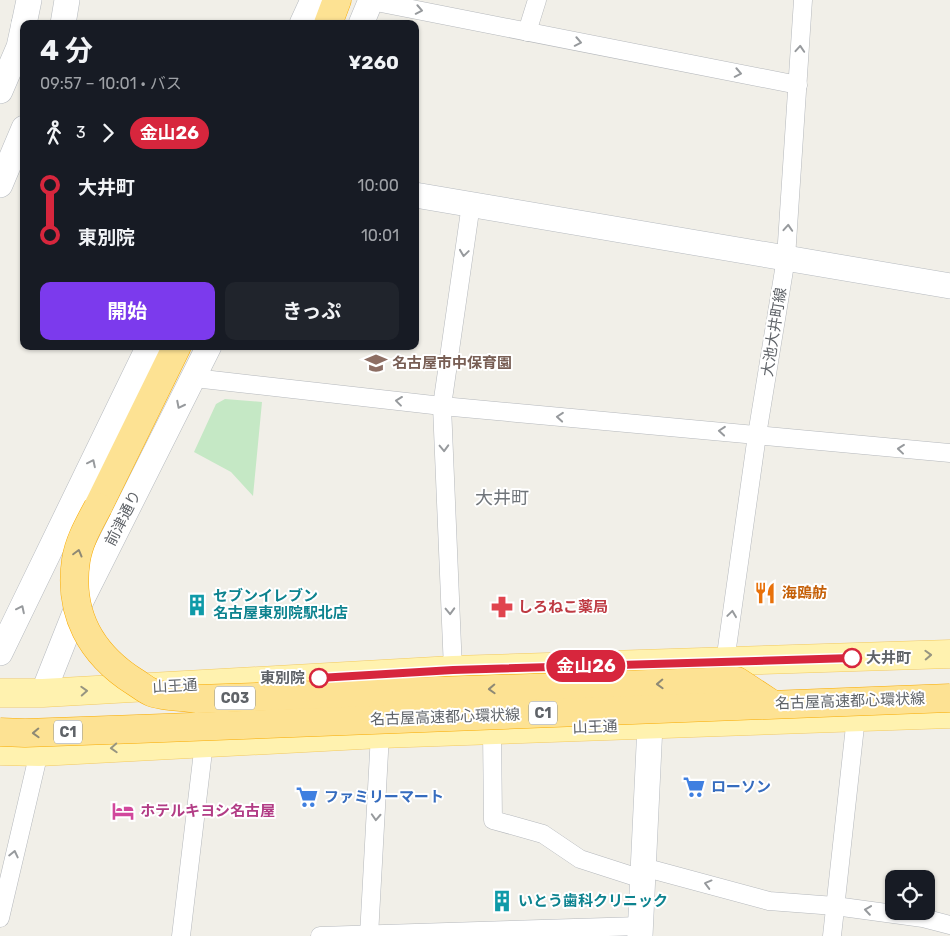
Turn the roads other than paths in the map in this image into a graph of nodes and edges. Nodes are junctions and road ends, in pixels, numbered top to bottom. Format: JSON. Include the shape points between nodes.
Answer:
{"nodes":[{"id":1,"x":28,"y":0,"type":"edge"},
{"id":2,"x":67,"y":0,"type":"edge"},
{"id":3,"x":313,"y":0,"type":"edge"},
{"id":4,"x":337,"y":0,"type":"edge"},
{"id":5,"x":371,"y":0,"type":"edge"},
{"id":6,"x":536,"y":0,"type":"edge"},
{"id":7,"x":803,"y":0,"type":"edge"},
{"id":8,"x":22,"y":20,"type":"edge"},
{"id":9,"x":64,"y":20,"type":"edge"},
{"id":10,"x":304,"y":20,"type":"edge"},
{"id":11,"x":330,"y":20,"type":"edge"},
{"id":12,"x":363,"y":20,"type":"edge"},
{"id":13,"x":527,"y":32,"type":"junction"},
{"id":14,"x":18,"y":36,"type":"edge"},
{"id":15,"x":798,"y":85,"type":"junction"},
{"id":16,"x":0,"y":91,"type":"edge"},
{"id":17,"x":20,"y":138,"type":"edge"},
{"id":18,"x":0,"y":185,"type":"edge"},
{"id":19,"x":419,"y":196,"type":"edge"},
{"id":20,"x":471,"y":204,"type":"junction"},
{"id":21,"x":786,"y":258,"type":"junction"},
{"id":22,"x":950,"y":286,"type":"edge"},
{"id":23,"x":147,"y":350,"type":"edge"},
{"id":24,"x":175,"y":350,"type":"edge"},
{"id":25,"x":208,"y":350,"type":"edge"},
{"id":26,"x":194,"y":378,"type":"junction"},
{"id":27,"x":442,"y":406,"type":"junction"},
{"id":28,"x":757,"y":435,"type":"junction"},
{"id":29,"x":950,"y":454,"type":"edge"},
{"id":30,"x":0,"y":653,"type":"edge"},
{"id":31,"x":950,"y":654,"type":"edge"},
{"id":32,"x":725,"y":662,"type":"junction"},
{"id":33,"x":453,"y":670,"type":"junction"},
{"id":34,"x":43,"y":693,"type":"junction"},
{"id":35,"x":0,"y":694,"type":"edge"},
{"id":36,"x":950,"y":698,"type":"edge"},
{"id":37,"x":772,"y":704,"type":"junction"},
{"id":38,"x":950,"y":714,"type":"edge"},
{"id":39,"x":856,"y":717,"type":"junction"},
{"id":40,"x":650,"y":725,"type":"junction"},
{"id":41,"x":492,"y":731,"type":"junction"},
{"id":42,"x":0,"y":732,"type":"edge"},
{"id":43,"x":380,"y":734,"type":"junction"},
{"id":44,"x":204,"y":743,"type":"junction"},
{"id":45,"x":0,"y":751,"type":"edge"},
{"id":46,"x":39,"y":752,"type":"junction"},
{"id":47,"x":643,"y":873,"type":"junction"},
{"id":48,"x":835,"y":906,"type":"junction"},
{"id":49,"x":0,"y":918,"type":"edge"},
{"id":50,"x":950,"y":925,"type":"edge"},
{"id":51,"x":640,"y":931,"type":"edge"},
{"id":52,"x":369,"y":935,"type":"edge"},
{"id":53,"x":181,"y":936,"type":"edge"},
{"id":54,"x":320,"y":936,"type":"edge"},
{"id":55,"x":832,"y":936,"type":"edge"}],
"edges":[{"from":1,"to":8,"type":"street"},
{"from":2,"to":9,"type":"street"},
{"from":3,"to":10,"type":"street"},
{"from":4,"to":11,"type":"highway"},
{"from":5,"to":12,"type":"street"},
{"from":5,"to":13,"type":"street","one_way":true},
{"from":6,"to":13,"type":"street"},
{"from":15,"to":7,"type":"street","name":"大池大井町線","one_way":true},
{"from":13,"to":15,"type":"street","one_way":true},
{"from":14,"to":16,"type":"street"},
{"from":21,"to":15,"type":"street","name":"大池大井町線","one_way":true},
{"from":17,"to":18,"type":"street"},
{"from":19,"to":20,"type":"street"},
{"from":20,"to":21,"type":"street"},
{"from":20,"to":27,"type":"street","one_way":true},
{"from":21,"to":22,"type":"street"},
{"from":21,"to":28,"type":"street","name":"大池大井町線"},
{"from":30,"to":23,"type":"street","one_way":true},
{"from":37,"to":24,"type":"highway","number":"C03","one_way":true,"bridge":true,"via":[[736,681],[196,699],[153,693],[109,663],[94,646],[76,606],[74,583],[76,558],[84,534]]},
{"from":25,"to":26,"type":"street","name":"前津通り"},
{"from":27,"to":26,"type":"street","one_way":true},
{"from":26,"to":34,"type":"street","name":"前津通り","one_way":true,"via":[[74,615]]},
{"from":28,"to":27,"type":"street","one_way":true},
{"from":27,"to":33,"type":"street","one_way":true},
{"from":29,"to":28,"type":"street","one_way":true},
{"from":32,"to":28,"type":"street","name":"大池大井町線","one_way":true},
{"from":32,"to":31,"type":"main road","name":"山王通","one_way":true},
{"from":32,"to":33,"type":"main road","name":"山王通"},
{"from":32,"to":40,"type":"street"},
{"from":34,"to":33,"type":"main road","name":"山王通","one_way":true},
{"from":34,"to":35,"type":"main road","name":"山王通"},
{"from":36,"to":37,"type":"highway","name":"名古屋高速都心環状線","number":"C1","bridge":true},
{"from":37,"to":42,"type":"highway","name":"名古屋高速都心環状線","number":"C1","one_way":true,"bridge":true},
{"from":38,"to":39,"type":"main road","name":"山王通"},
{"from":39,"to":40,"type":"main road","name":"山王通"},
{"from":39,"to":48,"type":"street"},
{"from":40,"to":41,"type":"main road","name":"山王通"},
{"from":40,"to":47,"type":"street"},
{"from":41,"to":43,"type":"main road","name":"山王通"},
{"from":41,"to":47,"type":"street","via":[[492,820],[543,834],[580,859]]},
{"from":43,"to":44,"type":"main road","name":"山王通"},
{"from":43,"to":52,"type":"street","one_way":true},
{"from":44,"to":46,"type":"main road","name":"山王通","one_way":true},
{"from":44,"to":53,"type":"street"},
{"from":45,"to":46,"type":"main road","name":"山王通"},
{"from":49,"to":46,"type":"street","one_way":true},
{"from":48,"to":47,"type":"street","one_way":true,"via":[[769,901]]},
{"from":47,"to":51,"type":"street"},
{"from":50,"to":48,"type":"street","one_way":true,"via":[[923,918]]},
{"from":48,"to":55,"type":"street"},
{"from":51,"to":52,"type":"street"},
{"from":52,"to":54,"type":"street"}]}
